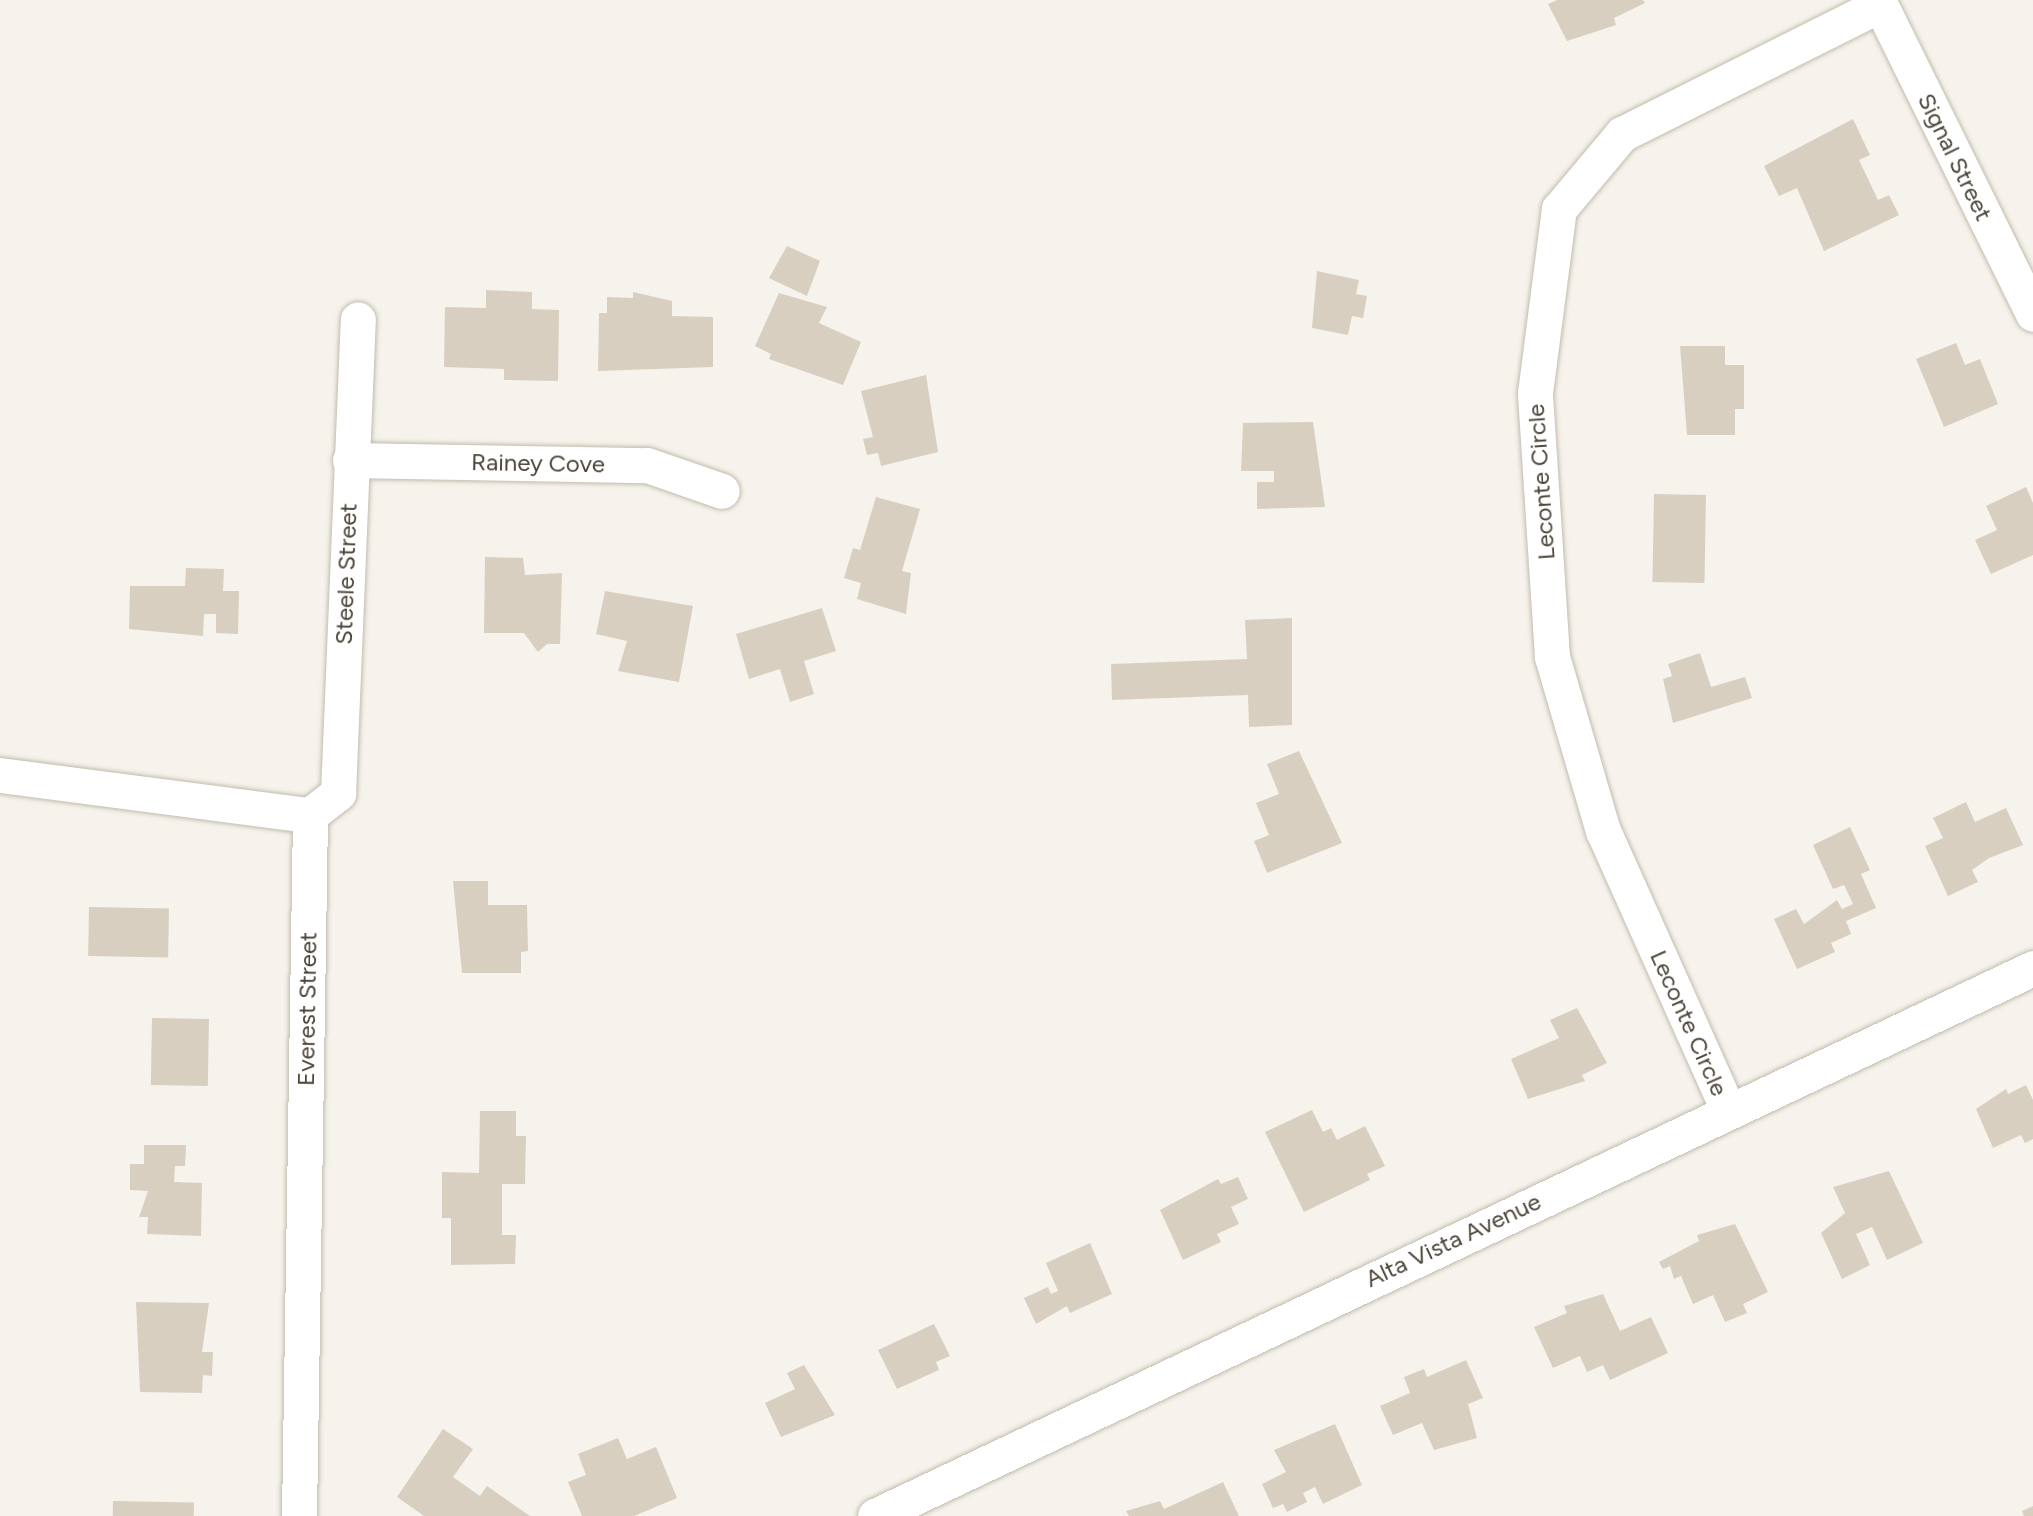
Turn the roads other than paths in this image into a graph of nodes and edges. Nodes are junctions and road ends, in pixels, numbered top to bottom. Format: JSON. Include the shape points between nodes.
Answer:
{"nodes":[{"id":1,"x":1879,"y":3,"type":"edge"},
{"id":2,"x":2033,"y":314,"type":"edge"},
{"id":3,"x":358,"y":318,"type":"dead end"},
{"id":4,"x":350,"y":460,"type":"junction"},
{"id":5,"x":722,"y":491,"type":"dead end"},
{"id":6,"x":0,"y":775,"type":"edge"},
{"id":7,"x":310,"y":815,"type":"junction"},
{"id":8,"x":2033,"y":968,"type":"edge"},
{"id":9,"x":1728,"y":1110,"type":"junction"},
{"id":10,"x":299,"y":1516,"type":"edge"},
{"id":11,"x":875,"y":1516,"type":"edge"}],
"edges":[{"from":1,"to":2,"type":"street","name":"Signal Street"},
{"from":1,"to":9,"type":"street","name":"Leconte Circle","via":[[1622,134],[1559,209],[1535,393],[1552,657],[1603,831]]},
{"from":3,"to":4,"type":"street","name":"Steele Street"},
{"from":4,"to":5,"type":"street","name":"Rainey Cove","via":[[647,465]]},
{"from":4,"to":7,"type":"street","name":"Steele Street","via":[[338,793]]},
{"from":6,"to":7,"type":"street"},
{"from":7,"to":10,"type":"street","name":"Everest Street"},
{"from":8,"to":9,"type":"street","name":"Alta Vista Avenue"},
{"from":9,"to":11,"type":"street","name":"Alta Vista Avenue"}]}
